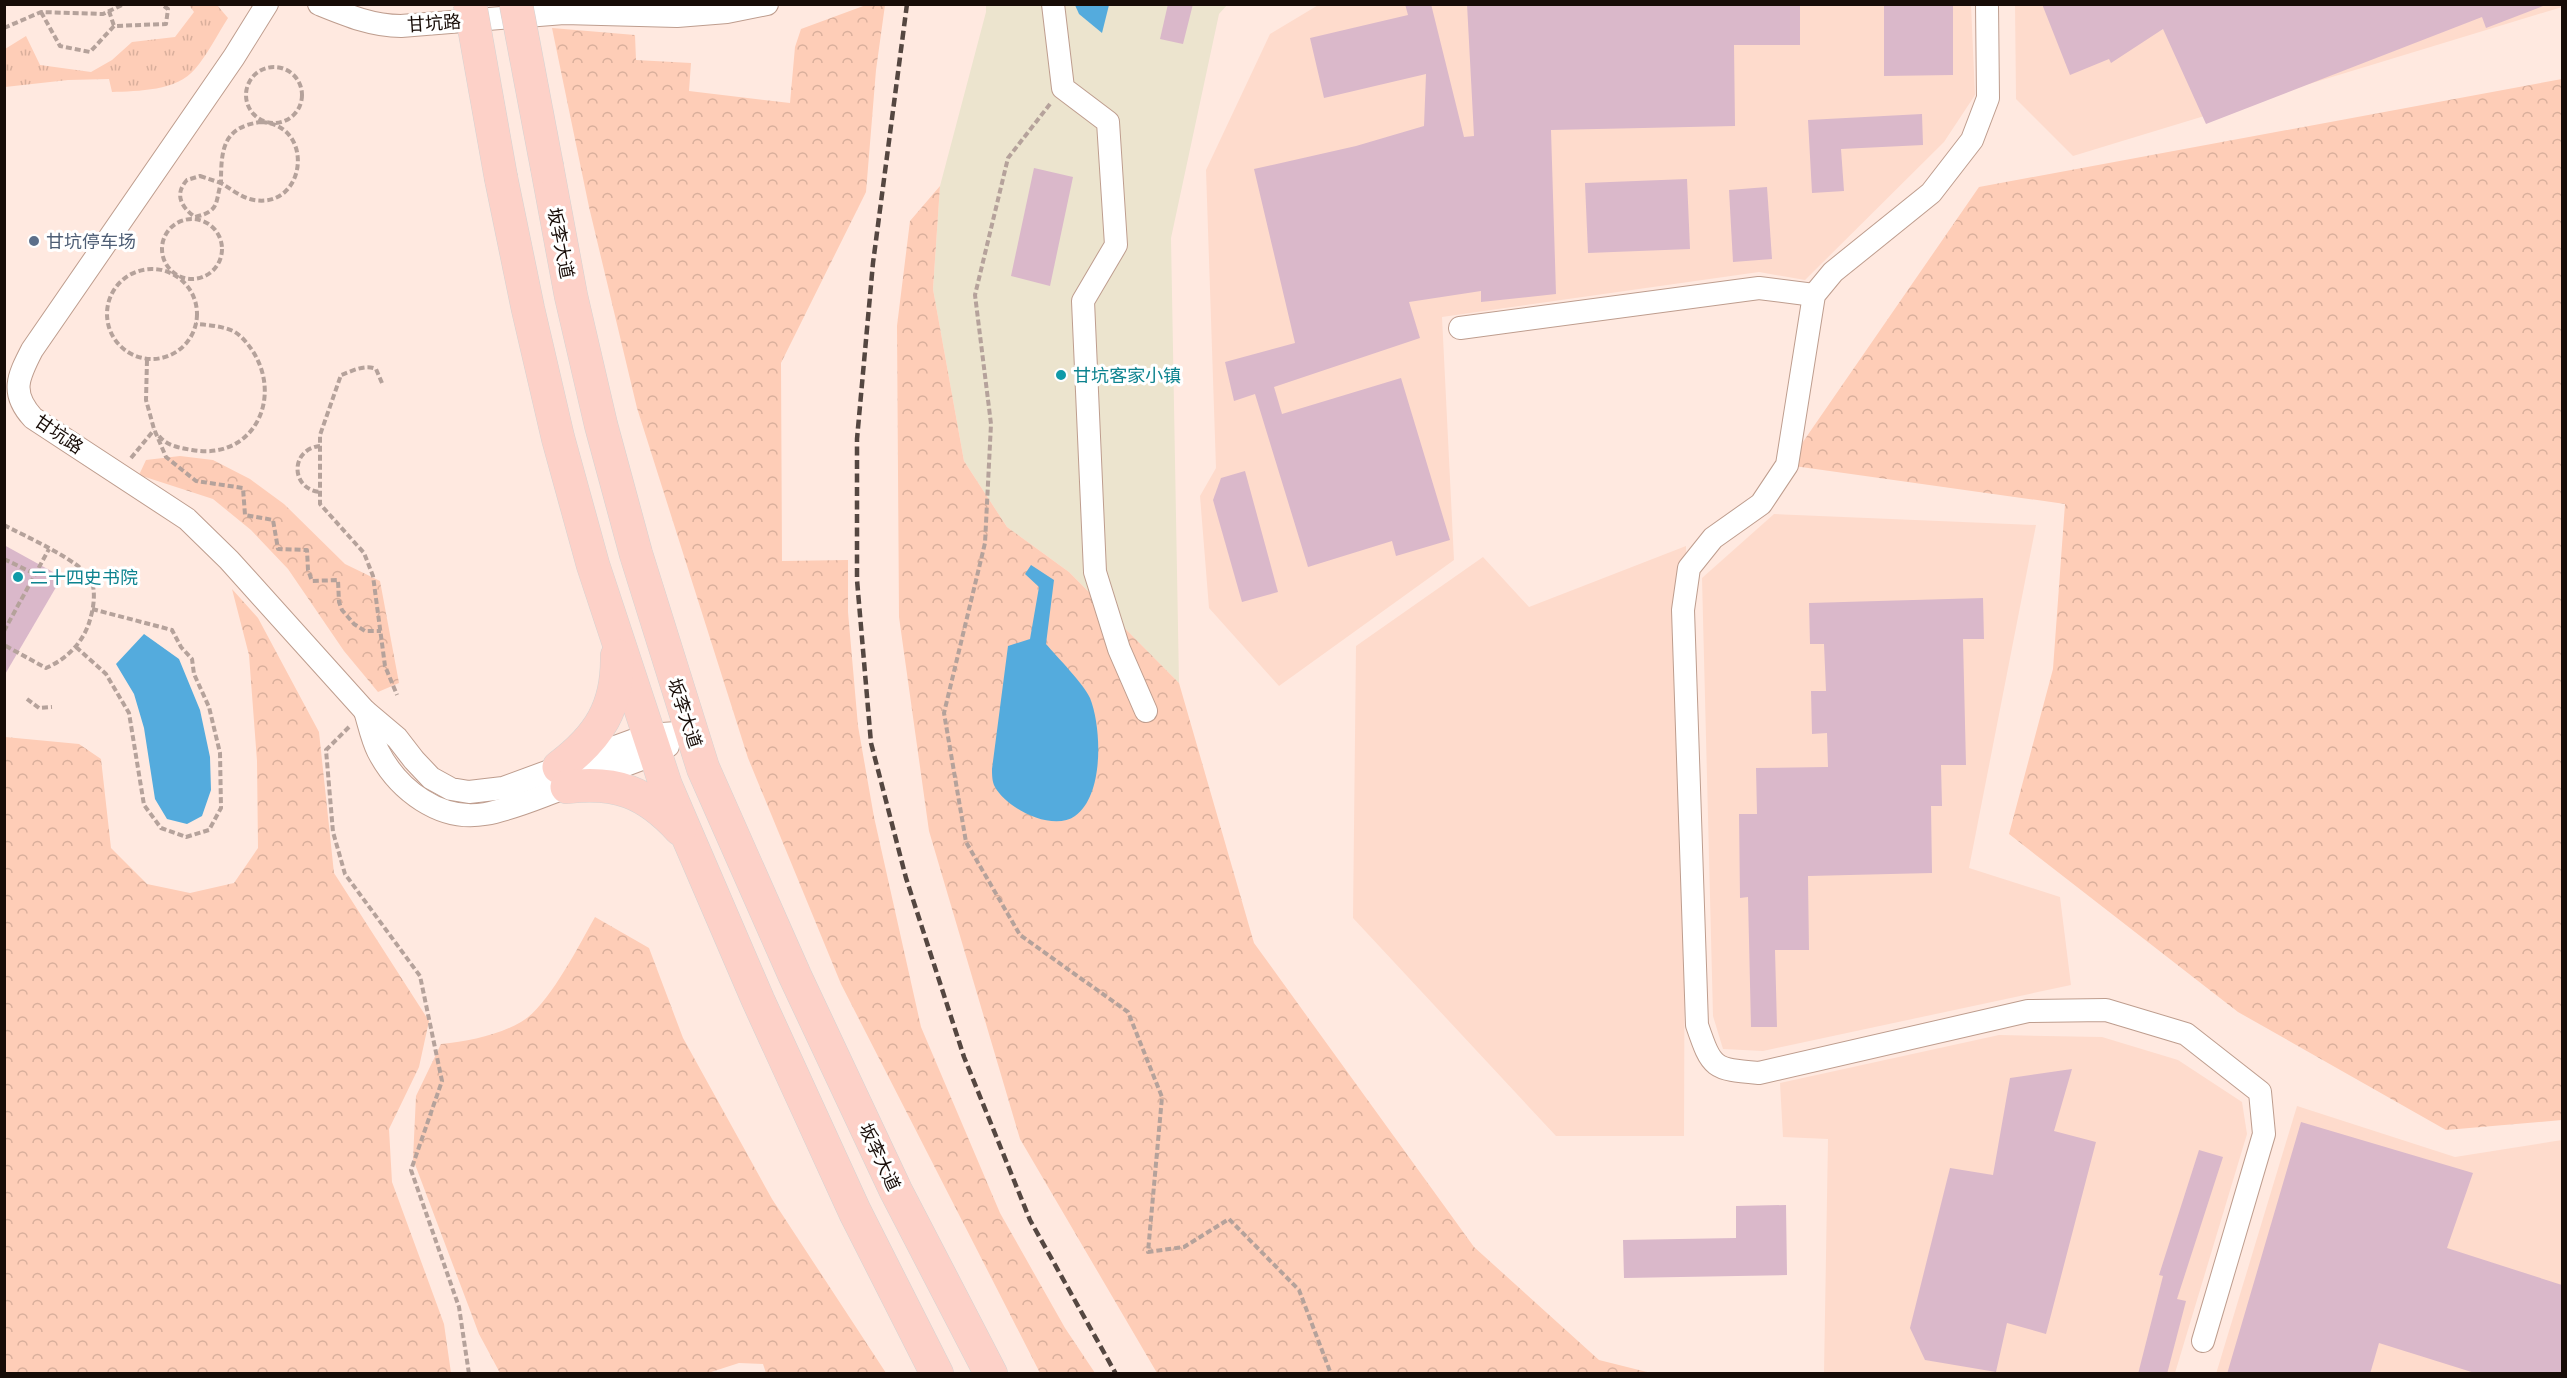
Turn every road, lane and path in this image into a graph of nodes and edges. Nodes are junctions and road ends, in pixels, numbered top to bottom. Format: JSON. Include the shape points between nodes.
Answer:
{"nodes":[{"id":1,"x":124,"y":4,"type":"edge"},
{"id":2,"x":161,"y":4,"type":"edge"},
{"id":3,"x":267,"y":4,"type":"edge"},
{"id":4,"x":319,"y":4,"type":"edge"},
{"id":5,"x":470,"y":4,"type":"edge"},
{"id":6,"x":516,"y":4,"type":"edge"},
{"id":7,"x":767,"y":4,"type":"edge"},
{"id":8,"x":1053,"y":4,"type":"edge"},
{"id":9,"x":1987,"y":4,"type":"edge"},
{"id":10,"x":109,"y":11,"type":"junction"},
{"id":11,"x":41,"y":12,"type":"junction"},
{"id":12,"x":114,"y":27,"type":"junction"},
{"id":13,"x":4,"y":28,"type":"edge"},
{"id":14,"x":1063,"y":88,"type":"junction"},
{"id":15,"x":271,"y":123,"type":"junction"},
{"id":16,"x":221,"y":183,"type":"junction"},
{"id":17,"x":195,"y":217,"type":"junction"},
{"id":18,"x":177,"y":275,"type":"junction"},
{"id":19,"x":1814,"y":295,"type":"junction"},
{"id":20,"x":196,"y":324,"type":"junction"},
{"id":21,"x":1460,"y":328,"type":"dead end"},
{"id":22,"x":147,"y":360,"type":"junction"},
{"id":23,"x":382,"y":383,"type":"dead end"},
{"id":24,"x":154,"y":429,"type":"junction"},
{"id":25,"x":320,"y":446,"type":"junction"},
{"id":26,"x":119,"y":474,"type":"junction"},
{"id":27,"x":320,"y":492,"type":"junction"},
{"id":28,"x":4,"y":525,"type":"edge"},
{"id":29,"x":49,"y":549,"type":"junction"},
{"id":30,"x":4,"y":559,"type":"edge"},
{"id":31,"x":35,"y":574,"type":"junction"},
{"id":32,"x":92,"y":609,"type":"junction"},
{"id":33,"x":381,"y":631,"type":"junction"},
{"id":34,"x":4,"y":632,"type":"edge"},
{"id":35,"x":617,"y":639,"type":"junction"},
{"id":36,"x":4,"y":645,"type":"edge"},
{"id":37,"x":76,"y":646,"type":"junction"},
{"id":38,"x":397,"y":695,"type":"dead end"},
{"id":39,"x":27,"y":699,"type":"dead end"},
{"id":40,"x":52,"y":707,"type":"dead end"},
{"id":41,"x":365,"y":711,"type":"junction"},
{"id":42,"x":1146,"y":711,"type":"dead end"},
{"id":43,"x":691,"y":732,"type":"junction"},
{"id":44,"x":651,"y":745,"type":"junction"},
{"id":45,"x":563,"y":777,"type":"junction"},
{"id":46,"x":688,"y":837,"type":"junction"},
{"id":47,"x":2202,"y":1341,"type":"dead end"},
{"id":48,"x":469,"y":1374,"type":"edge"},
{"id":49,"x":937,"y":1374,"type":"edge"},
{"id":50,"x":991,"y":1374,"type":"edge"},
{"id":51,"x":1331,"y":1374,"type":"edge"}],
"edges":[{"from":1,"to":10,"type":"path"},
{"from":2,"to":12,"type":"path","via":[[168,9],[166,24]]},
{"from":3,"to":26,"type":"street","name":"甘坑路","via":[[32,350],[18,383],[18,397],[33,418]]},
{"from":4,"to":7,"type":"street","name":"甘坑路","via":[[383,26],[564,13],[677,16]]},
{"from":5,"to":35,"type":"main road","bridge":true,"via":[[528,309],[558,438]]},
{"from":6,"to":43,"type":"main road","name":"坂李大道","bridge":true,"via":[[571,296],[602,425],[636,554]]},
{"from":8,"to":14,"type":"street"},
{"from":9,"to":19,"type":"street","via":[[1988,98],[1972,140],[1931,193],[1833,272]]},
{"from":10,"to":11,"type":"path"},
{"from":10,"to":12,"type":"path"},
{"from":11,"to":12,"type":"path","via":[[60,46],[90,52]]},
{"from":11,"to":13,"type":"path"},
{"from":14,"to":42,"type":"street","via":[[1108,122],[1116,245],[1083,301],[1095,572],[1119,649]]},
{"from":14,"to":51,"type":"path","via":[[1008,158],[975,295],[991,424],[985,543],[944,713],[966,842],[1020,935],[1128,1012],[1162,1097],[1148,1252],[1184,1247],[1229,1219],[1299,1290]]},
{"from":15,"to":15,"type":"path","via":[[255,115],[246,98],[256,73],[273,67],[291,72],[302,96],[295,113]]},
{"from":15,"to":16,"type":"path","via":[[248,124],[236,130],[221,153]]},
{"from":15,"to":16,"type":"path","via":[[285,131],[298,152],[297,171],[289,188],[268,200],[255,201]]},
{"from":16,"to":17,"type":"path","via":[[217,204],[208,213]]},
{"from":16,"to":17,"type":"path","via":[[200,176],[183,184],[181,203]]},
{"from":17,"to":18,"type":"path","via":[[176,223],[163,240],[164,260]]},
{"from":17,"to":18,"type":"path","via":[[213,226],[219,234],[219,263],[206,276],[186,279]]},
{"from":18,"to":20,"type":"path","via":[[195,299]]},
{"from":18,"to":22,"type":"path","via":[[148,269],[121,281],[112,293],[107,308],[113,338],[123,349]]},
{"from":19,"to":21,"type":"street","via":[[1759,288]]},
{"from":19,"to":47,"type":"street","via":[[1787,465],[1761,504],[1713,538],[1689,568],[1683,610],[1697,1025],[1707,1056],[1725,1070],[1759,1073],[2028,1011],[2106,1010],[2186,1034],[2260,1092],[2264,1134]]},
{"from":20,"to":22,"type":"path","via":[[189,342],[178,352],[165,359]]},
{"from":20,"to":24,"type":"path","via":[[232,331],[246,341],[260,362],[265,388],[262,413],[250,432],[234,446],[218,451],[174,446],[162,440]]},
{"from":22,"to":24,"type":"path","via":[[146,400]]},
{"from":23,"to":25,"type":"path","via":[[372,367],[341,375],[320,435]]},
{"from":24,"to":26,"type":"path"},
{"from":24,"to":33,"type":"path","via":[[166,457],[196,481],[243,489],[245,514],[273,520],[278,549],[307,550],[312,581],[338,580],[342,610],[365,631]]},
{"from":25,"to":27,"type":"path"},
{"from":25,"to":27,"type":"path","via":[[305,451],[298,467],[301,482]]},
{"from":26,"to":41,"type":"street","name":"甘坑路","via":[[188,519]]},
{"from":27,"to":33,"type":"path","via":[[320,504],[364,553],[373,576]]},
{"from":28,"to":29,"type":"path"},
{"from":29,"to":31,"type":"path"},
{"from":29,"to":32,"type":"path","via":[[70,560],[92,581]]},
{"from":30,"to":31,"type":"path"},
{"from":31,"to":34,"type":"path"},
{"from":32,"to":37,"type":"path"},
{"from":32,"to":37,"type":"path","via":[[172,630],[192,659],[220,753],[221,808],[209,830],[186,837],[161,828],[144,805],[129,713],[106,674]]},
{"from":33,"to":38,"type":"path","via":[[385,666]]},
{"from":35,"to":44,"type":"main road"},
{"from":35,"to":45,"type":"main road","via":[[614,695],[605,718]]},
{"from":36,"to":37,"type":"path","via":[[46,668],[61,662]]},
{"from":39,"to":40,"type":"path","via":[[39,708]]},
{"from":41,"to":45,"type":"street","name":"甘坑路","via":[[397,738],[431,778],[451,789],[495,790]]},
{"from":41,"to":48,"type":"path","via":[[326,750],[333,832],[345,874],[420,976],[442,1081],[411,1170],[459,1307]]},
{"from":43,"to":44,"type":"street","name":"甘坑路"},
{"from":43,"to":50,"type":"main road","name":"坂李大道","via":[[703,768],[795,976],[896,1191]]},
{"from":44,"to":45,"type":"street","name":"甘坑路"},
{"from":44,"to":46,"type":"main road"},
{"from":45,"to":46,"type":"main road","via":[[626,790],[646,799],[665,812]]},
{"from":46,"to":49,"type":"main road","via":[[855,1212]]}]}
